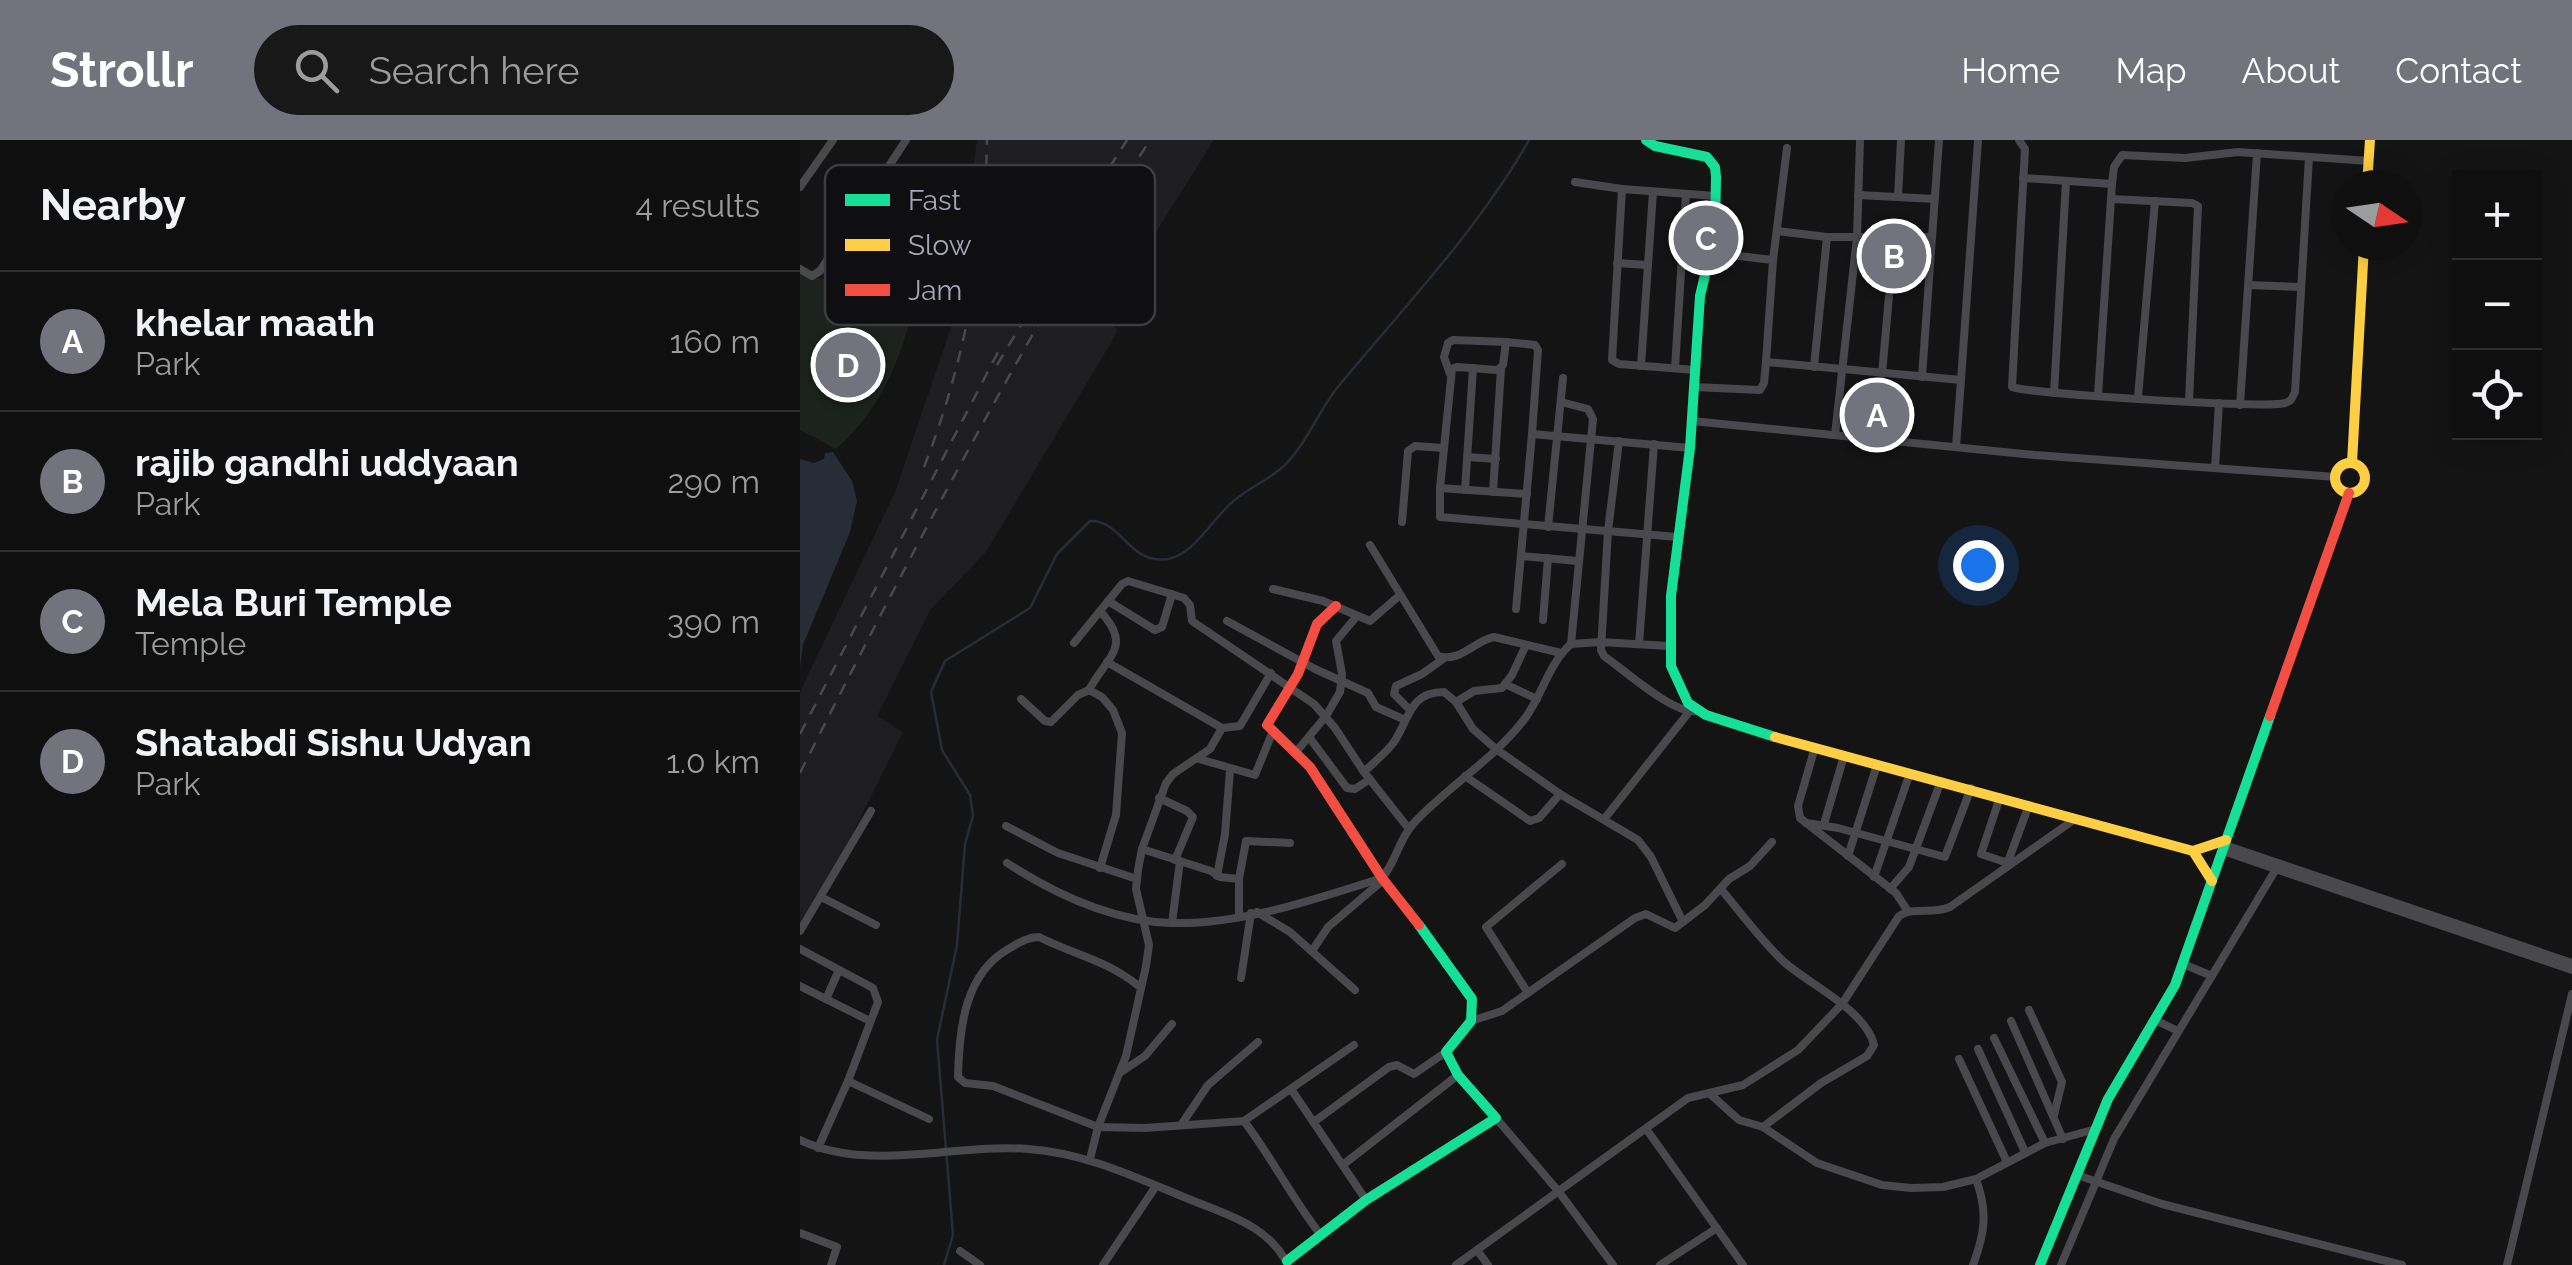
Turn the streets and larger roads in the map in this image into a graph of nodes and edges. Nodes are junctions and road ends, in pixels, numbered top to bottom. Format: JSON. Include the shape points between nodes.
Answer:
{"nodes":[{"id":1,"x":833,"y":140,"type":"edge"},
{"id":2,"x":906,"y":140,"type":"edge"},
{"id":3,"x":1646,"y":140,"type":"edge"},
{"id":4,"x":1860,"y":140,"type":"edge"},
{"id":5,"x":1901,"y":140,"type":"edge"},
{"id":6,"x":1939,"y":140,"type":"edge"},
{"id":7,"x":1978,"y":140,"type":"edge"},
{"id":8,"x":2019,"y":140,"type":"edge"},
{"id":9,"x":2370,"y":140,"type":"edge"},
{"id":10,"x":1787,"y":148,"type":"dead end"},
{"id":11,"x":2257,"y":153,"type":"junction"},
{"id":12,"x":2309,"y":158,"type":"junction"},
{"id":13,"x":2369,"y":160,"type":"junction"},
{"id":14,"x":890,"y":165,"type":"edge"},
{"id":15,"x":2369,"y":170,"type":"edge"},
{"id":16,"x":2023,"y":178,"type":"junction"},
{"id":17,"x":1574,"y":182,"type":"dead end"},
{"id":18,"x":2066,"y":182,"type":"junction"},
{"id":19,"x":2112,"y":184,"type":"junction"},
{"id":20,"x":800,"y":187,"type":"edge"},
{"id":21,"x":1622,"y":189,"type":"junction"},
{"id":22,"x":1653,"y":192,"type":"junction"},
{"id":23,"x":1686,"y":194,"type":"junction"},
{"id":24,"x":1858,"y":195,"type":"junction"},
{"id":25,"x":1715,"y":196,"type":"junction"},
{"id":26,"x":1898,"y":198,"type":"junction"},
{"id":27,"x":1935,"y":199,"type":"junction"},
{"id":28,"x":2111,"y":199,"type":"junction"},
{"id":29,"x":2155,"y":201,"type":"junction"},
{"id":30,"x":1776,"y":232,"type":"junction"},
{"id":31,"x":1827,"y":237,"type":"junction"},
{"id":32,"x":1856,"y":237,"type":"junction"},
{"id":33,"x":1932,"y":237,"type":"junction"},
{"id":34,"x":1712,"y":253,"type":"junction"},
{"id":35,"x":1772,"y":260,"type":"junction"},
{"id":36,"x":2363,"y":260,"type":"edge"},
{"id":37,"x":825,"y":263,"type":"edge"},
{"id":38,"x":1618,"y":263,"type":"junction"},
{"id":39,"x":1648,"y":265,"type":"junction"},
{"id":40,"x":800,"y":269,"type":"edge"},
{"id":41,"x":2248,"y":285,"type":"junction"},
{"id":42,"x":2301,"y":288,"type":"junction"},
{"id":43,"x":1889,"y":296,"type":"dead end"},
{"id":44,"x":1506,"y":342,"type":"junction"},
{"id":45,"x":1766,"y":362,"type":"junction"},
{"id":46,"x":1640,"y":366,"type":"junction"},
{"id":47,"x":1814,"y":367,"type":"junction"},
{"id":48,"x":1473,"y":368,"type":"junction"},
{"id":49,"x":1675,"y":368,"type":"junction"},
{"id":50,"x":1501,"y":369,"type":"junction"},
{"id":51,"x":1694,"y":370,"type":"junction"},
{"id":52,"x":1843,"y":370,"type":"junction"},
{"id":53,"x":1450,"y":374,"type":"junction"},
{"id":54,"x":1882,"y":374,"type":"junction"},
{"id":55,"x":1922,"y":377,"type":"junction"},
{"id":56,"x":1564,"y":378,"type":"dead end"},
{"id":57,"x":1961,"y":380,"type":"junction"},
{"id":58,"x":1694,"y":388,"type":"junction"},
{"id":59,"x":2054,"y":392,"type":"junction"},
{"id":60,"x":2098,"y":395,"type":"junction"},
{"id":61,"x":2138,"y":397,"type":"junction"},
{"id":62,"x":2189,"y":401,"type":"junction"},
{"id":63,"x":1561,"y":402,"type":"junction"},
{"id":64,"x":2219,"y":403,"type":"junction"},
{"id":65,"x":2240,"y":405,"type":"junction"},
{"id":66,"x":1692,"y":421,"type":"junction"},
{"id":67,"x":1532,"y":434,"type":"junction"},
{"id":68,"x":1835,"y":435,"type":"junction"},
{"id":69,"x":1558,"y":436,"type":"junction"},
{"id":70,"x":1591,"y":439,"type":"junction"},
{"id":71,"x":1619,"y":442,"type":"junction"},
{"id":72,"x":1654,"y":444,"type":"junction"},
{"id":73,"x":1956,"y":447,"type":"junction"},
{"id":74,"x":1444,"y":448,"type":"junction"},
{"id":75,"x":1690,"y":448,"type":"junction"},
{"id":76,"x":1467,"y":457,"type":"junction"},
{"id":77,"x":1496,"y":459,"type":"junction"},
{"id":78,"x":2352,"y":463,"type":"junction"},
{"id":79,"x":2215,"y":468,"type":"junction"},
{"id":80,"x":2336,"y":476,"type":"junction"},
{"id":81,"x":1440,"y":488,"type":"junction"},
{"id":82,"x":1465,"y":490,"type":"junction"},
{"id":83,"x":1493,"y":492,"type":"junction"},
{"id":84,"x":2349,"y":493,"type":"junction"},
{"id":85,"x":1527,"y":494,"type":"junction"},
{"id":86,"x":1402,"y":522,"type":"dead end"},
{"id":87,"x":1524,"y":525,"type":"junction"},
{"id":88,"x":1548,"y":527,"type":"junction"},
{"id":89,"x":1581,"y":529,"type":"junction"},
{"id":90,"x":1608,"y":531,"type":"junction"},
{"id":91,"x":1647,"y":535,"type":"junction"},
{"id":92,"x":1678,"y":537,"type":"junction"},
{"id":93,"x":1370,"y":546,"type":"dead end"},
{"id":94,"x":1522,"y":556,"type":"junction"},
{"id":95,"x":1548,"y":558,"type":"junction"},
{"id":96,"x":1578,"y":561,"type":"junction"},
{"id":97,"x":1273,"y":589,"type":"dead end"},
{"id":98,"x":1172,"y":594,"type":"junction"},
{"id":99,"x":1400,"y":594,"type":"junction"},
{"id":100,"x":1108,"y":601,"type":"junction"},
{"id":101,"x":1336,"y":606,"type":"junction"},
{"id":102,"x":1516,"y":609,"type":"dead end"},
{"id":103,"x":1100,"y":611,"type":"junction"},
{"id":104,"x":1356,"y":617,"type":"junction"},
{"id":105,"x":1543,"y":620,"type":"dead end"},
{"id":106,"x":1227,"y":621,"type":"dead end"},
{"id":107,"x":1600,"y":642,"type":"junction"},
{"id":108,"x":1074,"y":643,"type":"dead end"},
{"id":109,"x":1571,"y":644,"type":"junction"},
{"id":110,"x":1638,"y":644,"type":"junction"},
{"id":111,"x":1526,"y":646,"type":"junction"},
{"id":112,"x":1669,"y":646,"type":"junction"},
{"id":113,"x":1561,"y":652,"type":"junction"},
{"id":114,"x":1443,"y":659,"type":"junction"},
{"id":115,"x":1107,"y":662,"type":"junction"},
{"id":116,"x":1303,"y":663,"type":"junction"},
{"id":117,"x":1271,"y":673,"type":"junction"},
{"id":118,"x":1342,"y":680,"type":"junction"},
{"id":119,"x":1505,"y":684,"type":"junction"},
{"id":120,"x":1290,"y":686,"type":"junction"},
{"id":121,"x":1090,"y":690,"type":"junction"},
{"id":122,"x":1020,"y":699,"type":"dead end"},
{"id":123,"x":1536,"y":699,"type":"junction"},
{"id":124,"x":1456,"y":702,"type":"junction"},
{"id":125,"x":1409,"y":710,"type":"junction"},
{"id":126,"x":1692,"y":712,"type":"junction"},
{"id":127,"x":1326,"y":716,"type":"junction"},
{"id":128,"x":1403,"y":719,"type":"junction"},
{"id":129,"x":1222,"y":728,"type":"junction"},
{"id":130,"x":1273,"y":731,"type":"junction"},
{"id":131,"x":1309,"y":736,"type":"junction"},
{"id":132,"x":1815,"y":747,"type":"junction"},
{"id":133,"x":1496,"y":749,"type":"junction"},
{"id":134,"x":1297,"y":751,"type":"junction"},
{"id":135,"x":1844,"y":756,"type":"junction"},
{"id":136,"x":1200,"y":759,"type":"junction"},
{"id":137,"x":1877,"y":765,"type":"junction"},
{"id":138,"x":1230,"y":770,"type":"junction"},
{"id":139,"x":1910,"y":773,"type":"junction"},
{"id":140,"x":1367,"y":776,"type":"junction"},
{"id":141,"x":1465,"y":776,"type":"junction"},
{"id":142,"x":1941,"y":781,"type":"junction"},
{"id":143,"x":1970,"y":788,"type":"junction"},
{"id":144,"x":1560,"y":794,"type":"junction"},
{"id":145,"x":2000,"y":796,"type":"junction"},
{"id":146,"x":1159,"y":798,"type":"junction"},
{"id":147,"x":2030,"y":806,"type":"junction"},
{"id":148,"x":871,"y":811,"type":"dead end"},
{"id":149,"x":1605,"y":818,"type":"junction"},
{"id":150,"x":2075,"y":820,"type":"junction"},
{"id":151,"x":1806,"y":823,"type":"junction"},
{"id":152,"x":1824,"y":824,"type":"junction"},
{"id":153,"x":1006,"y":826,"type":"dead end"},
{"id":154,"x":1409,"y":829,"type":"junction"},
{"id":155,"x":1856,"y":833,"type":"junction"},
{"id":156,"x":1886,"y":841,"type":"junction"},
{"id":157,"x":1772,"y":842,"type":"dead end"},
{"id":158,"x":1290,"y":843,"type":"dead end"},
{"id":159,"x":2225,"y":846,"type":"junction"},
{"id":160,"x":1142,"y":849,"type":"junction"},
{"id":161,"x":1916,"y":849,"type":"junction"},
{"id":162,"x":2193,"y":851,"type":"junction"},
{"id":163,"x":1848,"y":856,"type":"junction"},
{"id":164,"x":1178,"y":860,"type":"junction"},
{"id":165,"x":1007,"y":863,"type":"dead end"},
{"id":166,"x":1562,"y":864,"type":"dead end"},
{"id":167,"x":2007,"y":865,"type":"junction"},
{"id":168,"x":2278,"y":867,"type":"junction"},
{"id":169,"x":1100,"y":868,"type":"junction"},
{"id":170,"x":1217,"y":876,"type":"junction"},
{"id":171,"x":1874,"y":877,"type":"junction"},
{"id":172,"x":1137,"y":879,"type":"junction"},
{"id":173,"x":1382,"y":879,"type":"junction"},
{"id":174,"x":1238,"y":880,"type":"junction"},
{"id":175,"x":2212,"y":881,"type":"junction"},
{"id":176,"x":1890,"y":888,"type":"junction"},
{"id":177,"x":1721,"y":889,"type":"junction"},
{"id":178,"x":820,"y":897,"type":"junction"},
{"id":179,"x":1907,"y":910,"type":"junction"},
{"id":180,"x":1254,"y":912,"type":"junction"},
{"id":181,"x":1239,"y":915,"type":"junction"},
{"id":182,"x":1146,"y":920,"type":"junction"},
{"id":183,"x":1683,"y":922,"type":"junction"},
{"id":184,"x":1172,"y":923,"type":"junction"},
{"id":185,"x":876,"y":925,"type":"dead end"},
{"id":186,"x":800,"y":931,"type":"edge"},
{"id":187,"x":800,"y":949,"type":"edge"},
{"id":188,"x":1312,"y":951,"type":"junction"},
{"id":189,"x":2183,"y":964,"type":"junction"},
{"id":190,"x":2572,"y":967,"type":"edge"},
{"id":191,"x":839,"y":970,"type":"junction"},
{"id":192,"x":2212,"y":976,"type":"junction"},
{"id":193,"x":1240,"y":978,"type":"dead end"},
{"id":194,"x":800,"y":986,"type":"edge"},
{"id":195,"x":1140,"y":987,"type":"junction"},
{"id":196,"x":1355,"y":990,"type":"dead end"},
{"id":197,"x":1528,"y":993,"type":"junction"},
{"id":198,"x":2572,"y":994,"type":"edge"},
{"id":199,"x":826,"y":999,"type":"junction"},
{"id":200,"x":1842,"y":1004,"type":"junction"},
{"id":201,"x":2030,"y":1010,"type":"dead end"},
{"id":202,"x":2155,"y":1020,"type":"junction"},
{"id":203,"x":870,"y":1021,"type":"junction"},
{"id":204,"x":1471,"y":1021,"type":"junction"},
{"id":205,"x":2011,"y":1021,"type":"dead end"},
{"id":206,"x":1172,"y":1024,"type":"dead end"},
{"id":207,"x":2178,"y":1031,"type":"junction"},
{"id":208,"x":1994,"y":1038,"type":"dead end"},
{"id":209,"x":1258,"y":1042,"type":"dead end"},
{"id":210,"x":1354,"y":1045,"type":"dead end"},
{"id":211,"x":1978,"y":1049,"type":"dead end"},
{"id":212,"x":1446,"y":1052,"type":"junction"},
{"id":213,"x":1960,"y":1059,"type":"dead end"},
{"id":214,"x":1121,"y":1072,"type":"junction"},
{"id":215,"x":1458,"y":1076,"type":"junction"},
{"id":216,"x":848,"y":1081,"type":"junction"},
{"id":217,"x":1292,"y":1089,"type":"junction"},
{"id":218,"x":1709,"y":1093,"type":"junction"},
{"id":219,"x":2054,"y":1116,"type":"junction"},
{"id":220,"x":1496,"y":1118,"type":"junction"},
{"id":221,"x":929,"y":1119,"type":"dead end"},
{"id":222,"x":1314,"y":1120,"type":"junction"},
{"id":223,"x":1244,"y":1121,"type":"junction"},
{"id":224,"x":1181,"y":1125,"type":"junction"},
{"id":225,"x":1098,"y":1127,"type":"junction"},
{"id":226,"x":1763,"y":1127,"type":"junction"},
{"id":227,"x":2096,"y":1129,"type":"junction"},
{"id":228,"x":1646,"y":1130,"type":"junction"},
{"id":229,"x":2063,"y":1139,"type":"junction"},
{"id":230,"x":800,"y":1140,"type":"edge"},
{"id":231,"x":2045,"y":1143,"type":"junction"},
{"id":232,"x":818,"y":1148,"type":"junction"},
{"id":233,"x":2025,"y":1152,"type":"junction"},
{"id":234,"x":1090,"y":1159,"type":"junction"},
{"id":235,"x":2007,"y":1162,"type":"junction"},
{"id":236,"x":1344,"y":1164,"type":"junction"},
{"id":237,"x":2077,"y":1175,"type":"junction"},
{"id":238,"x":1976,"y":1179,"type":"junction"},
{"id":239,"x":2097,"y":1182,"type":"junction"},
{"id":240,"x":1156,"y":1186,"type":"junction"},
{"id":241,"x":1559,"y":1192,"type":"junction"},
{"id":242,"x":1366,"y":1200,"type":"junction"},
{"id":243,"x":1716,"y":1228,"type":"junction"},
{"id":244,"x":800,"y":1233,"type":"edge"},
{"id":245,"x":1320,"y":1234,"type":"junction"},
{"id":246,"x":1477,"y":1250,"type":"junction"},
{"id":247,"x":2347,"y":1251,"type":"junction"},
{"id":248,"x":960,"y":1252,"type":"dead end"},
{"id":249,"x":1679,"y":1253,"type":"junction"},
{"id":250,"x":1288,"y":1263,"type":"edge"},
{"id":251,"x":831,"y":1265,"type":"edge"},
{"id":252,"x":980,"y":1265,"type":"edge"},
{"id":253,"x":1103,"y":1265,"type":"edge"},
{"id":254,"x":1456,"y":1265,"type":"edge"},
{"id":255,"x":1488,"y":1265,"type":"edge"},
{"id":256,"x":1613,"y":1265,"type":"edge"},
{"id":257,"x":1660,"y":1265,"type":"edge"},
{"id":258,"x":1688,"y":1265,"type":"edge"},
{"id":259,"x":1743,"y":1265,"type":"edge"},
{"id":260,"x":1973,"y":1265,"type":"edge"},
{"id":261,"x":2040,"y":1265,"type":"edge"},
{"id":262,"x":2061,"y":1265,"type":"edge"},
{"id":263,"x":2357,"y":1265,"type":"edge"},
{"id":264,"x":2402,"y":1265,"type":"edge"},
{"id":265,"x":2506,"y":1265,"type":"edge"}],
"edges":[{"from":1,"to":20,"type":"street"},
{"from":2,"to":14,"type":"street"},
{"from":3,"to":25,"type":"street","via":[[1707,157],[1715,167]]},
{"from":4,"to":24,"type":"street"},
{"from":5,"to":26,"type":"street"},
{"from":6,"to":27,"type":"street"},
{"from":7,"to":57,"type":"street"},
{"from":8,"to":16,"type":"street","via":[[2025,149]]},
{"from":9,"to":13,"type":"street"},
{"from":10,"to":30,"type":"street"},
{"from":11,"to":12,"type":"street"},
{"from":11,"to":19,"type":"street","via":[[2128,154],[2118,159]]},
{"from":11,"to":41,"type":"street"},
{"from":12,"to":13,"type":"street"},
{"from":12,"to":42,"type":"street"},
{"from":13,"to":15,"type":"street"},
{"from":16,"to":18,"type":"street"},
{"from":16,"to":59,"type":"street","via":[[2010,382],[2018,390]]},
{"from":17,"to":21,"type":"street"},
{"from":18,"to":19,"type":"street"},
{"from":18,"to":59,"type":"street"},
{"from":19,"to":28,"type":"street"},
{"from":21,"to":22,"type":"street"},
{"from":21,"to":38,"type":"street"},
{"from":22,"to":23,"type":"street"},
{"from":22,"to":39,"type":"street"},
{"from":23,"to":25,"type":"street"},
{"from":23,"to":49,"type":"street"},
{"from":24,"to":26,"type":"street"},
{"from":24,"to":32,"type":"street"},
{"from":25,"to":34,"type":"street"},
{"from":26,"to":27,"type":"street"},
{"from":27,"to":33,"type":"street"},
{"from":28,"to":29,"type":"street"},
{"from":28,"to":60,"type":"street"},
{"from":29,"to":61,"type":"street"},
{"from":29,"to":62,"type":"street","via":[[2192,203],[2200,213]]},
{"from":30,"to":31,"type":"street"},
{"from":30,"to":35,"type":"street"},
{"from":31,"to":32,"type":"street"},
{"from":31,"to":47,"type":"street"},
{"from":32,"to":33,"type":"street"},
{"from":32,"to":52,"type":"street"},
{"from":33,"to":55,"type":"street"},
{"from":34,"to":35,"type":"street"},
{"from":34,"to":51,"type":"street","via":[[1700,296]]},
{"from":35,"to":45,"type":"street"},
{"from":36,"to":78,"type":"street"},
{"from":37,"to":40,"type":"street","via":[[812,276]]},
{"from":38,"to":39,"type":"street"},
{"from":38,"to":46,"type":"street","via":[[1610,353],[1619,364]]},
{"from":39,"to":46,"type":"street"},
{"from":41,"to":42,"type":"street"},
{"from":41,"to":65,"type":"street"},
{"from":42,"to":65,"type":"street","via":[[2293,398]]},
{"from":43,"to":54,"type":"street"},
{"from":44,"to":50,"type":"street"},
{"from":44,"to":53,"type":"street","via":[[1453,340],[1444,357]]},
{"from":44,"to":67,"type":"street","via":[[1531,343],[1538,350]]},
{"from":45,"to":47,"type":"street"},
{"from":45,"to":58,"type":"street","via":[[1760,390]]},
{"from":46,"to":49,"type":"street"},
{"from":47,"to":52,"type":"street"},
{"from":48,"to":50,"type":"street"},
{"from":48,"to":53,"type":"street","via":[[1457,367]]},
{"from":48,"to":76,"type":"street"},
{"from":49,"to":51,"type":"street"},
{"from":50,"to":77,"type":"street"},
{"from":51,"to":58,"type":"street"},
{"from":52,"to":54,"type":"street"},
{"from":52,"to":68,"type":"street"},
{"from":53,"to":74,"type":"street"},
{"from":54,"to":55,"type":"street"},
{"from":55,"to":57,"type":"street"},
{"from":56,"to":63,"type":"street"},
{"from":57,"to":73,"type":"street"},
{"from":58,"to":66,"type":"street"},
{"from":59,"to":60,"type":"street"},
{"from":60,"to":61,"type":"street"},
{"from":61,"to":62,"type":"street"},
{"from":62,"to":64,"type":"street"},
{"from":63,"to":69,"type":"street"},
{"from":63,"to":70,"type":"street","via":[[1592,414]]},
{"from":64,"to":65,"type":"street"},
{"from":64,"to":79,"type":"street"},
{"from":66,"to":68,"type":"street"},
{"from":66,"to":75,"type":"street"},
{"from":67,"to":69,"type":"street"},
{"from":67,"to":85,"type":"street"},
{"from":68,"to":73,"type":"street"},
{"from":69,"to":70,"type":"street"},
{"from":69,"to":88,"type":"street"},
{"from":70,"to":71,"type":"street"},
{"from":70,"to":89,"type":"street"},
{"from":71,"to":72,"type":"street"},
{"from":71,"to":90,"type":"street"},
{"from":72,"to":75,"type":"street"},
{"from":72,"to":91,"type":"street"},
{"from":73,"to":79,"type":"street"},
{"from":74,"to":81,"type":"street"},
{"from":74,"to":86,"type":"street","via":[[1408,451]]},
{"from":75,"to":92,"type":"street"},
{"from":76,"to":77,"type":"street"},
{"from":76,"to":82,"type":"street"},
{"from":77,"to":83,"type":"street"},
{"from":78,"to":80,"type":"street"},
{"from":78,"to":84,"type":"street","via":[[2365,480]]},
{"from":79,"to":80,"type":"street"},
{"from":80,"to":84,"type":"street"},
{"from":81,"to":82,"type":"street"},
{"from":81,"to":87,"type":"street","via":[[1438,512],[1445,520]]},
{"from":82,"to":83,"type":"street"},
{"from":83,"to":85,"type":"street"},
{"from":84,"to":159,"type":"street"},
{"from":85,"to":87,"type":"street"},
{"from":87,"to":88,"type":"street"},
{"from":87,"to":94,"type":"street"},
{"from":88,"to":89,"type":"street"},
{"from":89,"to":90,"type":"street"},
{"from":89,"to":96,"type":"street"},
{"from":90,"to":91,"type":"street"},
{"from":90,"to":107,"type":"street"},
{"from":91,"to":92,"type":"street"},
{"from":91,"to":110,"type":"street"},
{"from":92,"to":112,"type":"street"},
{"from":93,"to":99,"type":"street"},
{"from":94,"to":95,"type":"street"},
{"from":94,"to":102,"type":"street"},
{"from":95,"to":96,"type":"street"},
{"from":95,"to":105,"type":"street"},
{"from":96,"to":109,"type":"street"},
{"from":97,"to":101,"type":"street"},
{"from":98,"to":100,"type":"street","via":[[1128,581]]},
{"from":98,"to":100,"type":"street","via":[[1162,627],[1155,630]]},
{"from":98,"to":117,"type":"street","via":[[1188,601],[1192,621]]},
{"from":99,"to":104,"type":"street","via":[[1370,621]]},
{"from":99,"to":114,"type":"street"},
{"from":100,"to":103,"type":"street"},
{"from":101,"to":104,"type":"street"},
{"from":101,"to":116,"type":"street","via":[[1317,624]]},
{"from":103,"to":108,"type":"street"},
{"from":103,"to":115,"type":"street","via":[[1117,632]]},
{"from":104,"to":118,"type":"street","via":[[1336,641]]},
{"from":106,"to":116,"type":"street"},
{"from":107,"to":109,"type":"street"},
{"from":107,"to":110,"type":"street"},
{"from":107,"to":126,"type":"street","via":[[1604,656],[1673,706]]},
{"from":109,"to":113,"type":"street"},
{"from":110,"to":112,"type":"street"},
{"from":111,"to":113,"type":"street"},
{"from":111,"to":114,"type":"street","via":[[1488,638]]},
{"from":111,"to":119,"type":"street"},
{"from":112,"to":126,"type":"street"},
{"from":113,"to":123,"type":"street"},
{"from":114,"to":125,"type":"street","via":[[1396,686],[1394,694]]},
{"from":115,"to":121,"type":"street"},
{"from":115,"to":129,"type":"street"},
{"from":116,"to":118,"type":"street"},
{"from":116,"to":120,"type":"street"},
{"from":117,"to":120,"type":"street"},
{"from":117,"to":129,"type":"street","via":[[1240,726]]},
{"from":118,"to":127,"type":"street"},
{"from":118,"to":128,"type":"street"},
{"from":119,"to":123,"type":"street"},
{"from":119,"to":124,"type":"street"},
{"from":120,"to":127,"type":"street"},
{"from":120,"to":130,"type":"street","via":[[1268,720]]},
{"from":121,"to":122,"type":"street","via":[[1051,722]]},
{"from":121,"to":169,"type":"street","via":[[1112,710],[1122,733],[1116,815]]},
{"from":123,"to":133,"type":"street"},
{"from":124,"to":125,"type":"street","via":[[1437,691]]},
{"from":124,"to":133,"type":"street"},
{"from":125,"to":128,"type":"street"},
{"from":126,"to":132,"type":"street"},
{"from":126,"to":149,"type":"street"},
{"from":127,"to":131,"type":"street"},
{"from":127,"to":140,"type":"street"},
{"from":128,"to":140,"type":"street"},
{"from":129,"to":136,"type":"street"},
{"from":130,"to":134,"type":"street"},
{"from":130,"to":138,"type":"street","via":[[1255,775]]},
{"from":131,"to":134,"type":"street"},
{"from":131,"to":140,"type":"street","via":[[1347,788]]},
{"from":132,"to":135,"type":"street"},
{"from":132,"to":151,"type":"street","via":[[1798,806]]},
{"from":133,"to":141,"type":"street"},
{"from":133,"to":144,"type":"street"},
{"from":134,"to":173,"type":"street"},
{"from":135,"to":137,"type":"street"},
{"from":135,"to":152,"type":"street"},
{"from":136,"to":138,"type":"street"},
{"from":136,"to":146,"type":"street","via":[[1173,774]]},
{"from":137,"to":139,"type":"street"},
{"from":137,"to":155,"type":"street"},
{"from":138,"to":170,"type":"street"},
{"from":139,"to":142,"type":"street"},
{"from":139,"to":156,"type":"street"},
{"from":140,"to":154,"type":"street"},
{"from":141,"to":144,"type":"street","via":[[1530,821]]},
{"from":141,"to":154,"type":"street"},
{"from":142,"to":143,"type":"street"},
{"from":142,"to":161,"type":"street"},
{"from":143,"to":145,"type":"street"},
{"from":143,"to":161,"type":"street","via":[[1949,853],[1940,857]]},
{"from":144,"to":149,"type":"street"},
{"from":145,"to":147,"type":"street"},
{"from":145,"to":167,"type":"street","via":[[1980,854]]},
{"from":146,"to":160,"type":"street"},
{"from":146,"to":164,"type":"street","via":[[1193,817]]},
{"from":147,"to":150,"type":"street"},
{"from":147,"to":167,"type":"street"},
{"from":148,"to":178,"type":"street"},
{"from":149,"to":183,"type":"street","via":[[1638,840]]},
{"from":150,"to":162,"type":"street"},
{"from":150,"to":167,"type":"street"},
{"from":151,"to":152,"type":"street"},
{"from":151,"to":163,"type":"street"},
{"from":152,"to":155,"type":"street"},
{"from":153,"to":169,"type":"street"},
{"from":154,"to":173,"type":"street"},
{"from":155,"to":156,"type":"street"},
{"from":155,"to":163,"type":"street"},
{"from":156,"to":161,"type":"street"},
{"from":156,"to":171,"type":"street"},
{"from":157,"to":177,"type":"street"},
{"from":158,"to":174,"type":"street","via":[[1246,841]]},
{"from":159,"to":162,"type":"street"},
{"from":159,"to":168,"type":"street"},
{"from":159,"to":175,"type":"street"},
{"from":160,"to":164,"type":"street"},
{"from":160,"to":172,"type":"street"},
{"from":161,"to":176,"type":"street"},
{"from":162,"to":175,"type":"street"},
{"from":163,"to":171,"type":"street"},
{"from":164,"to":170,"type":"street"},
{"from":164,"to":184,"type":"street"},
{"from":165,"to":182,"type":"street","via":[[1067,898]]},
{"from":166,"to":197,"type":"street","via":[[1486,927]]},
{"from":167,"to":179,"type":"street","via":[[1950,907]]},
{"from":168,"to":190,"type":"street"},
{"from":168,"to":192,"type":"street"},
{"from":169,"to":172,"type":"street"},
{"from":170,"to":174,"type":"street"},
{"from":171,"to":176,"type":"street"},
{"from":172,"to":182,"type":"street"},
{"from":173,"to":180,"type":"street"},
{"from":173,"to":188,"type":"street","via":[[1328,927]]},
{"from":173,"to":204,"type":"street","via":[[1472,999]]},
{"from":174,"to":181,"type":"street"},
{"from":175,"to":189,"type":"street"},
{"from":176,"to":179,"type":"street"},
{"from":177,"to":183,"type":"street"},
{"from":177,"to":200,"type":"street","via":[[1786,963]]},
{"from":178,"to":185,"type":"street"},
{"from":178,"to":186,"type":"street"},
{"from":179,"to":200,"type":"street"},
{"from":180,"to":181,"type":"street"},
{"from":180,"to":188,"type":"street"},
{"from":180,"to":193,"type":"street"},
{"from":181,"to":184,"type":"street"},
{"from":182,"to":184,"type":"street"},
{"from":182,"to":195,"type":"street","via":[[1149,945]]},
{"from":183,"to":197,"type":"street","via":[[1672,930],[1646,914],[1635,918]]},
{"from":187,"to":191,"type":"street"},
{"from":188,"to":196,"type":"street"},
{"from":189,"to":192,"type":"street"},
{"from":189,"to":202,"type":"street"},
{"from":191,"to":199,"type":"street"},
{"from":191,"to":203,"type":"street","via":[[877,994]]},
{"from":192,"to":207,"type":"street"},
{"from":194,"to":199,"type":"street"},
{"from":195,"to":214,"type":"street"},
{"from":195,"to":225,"type":"street","via":[[1117,968],[1034,936],[984,968],[965,1009],[960,1082],[994,1086]]},
{"from":197,"to":204,"type":"street","via":[[1502,1012]]},
{"from":198,"to":265,"type":"street"},
{"from":199,"to":203,"type":"street"},
{"from":200,"to":218,"type":"street","via":[[1798,1050],[1743,1085]]},
{"from":200,"to":226,"type":"street","via":[[1872,1036],[1873,1050]]},
{"from":201,"to":219,"type":"street","via":[[2062,1082]]},
{"from":202,"to":207,"type":"street"},
{"from":202,"to":227,"type":"street"},
{"from":203,"to":216,"type":"street"},
{"from":204,"to":212,"type":"street"},
{"from":205,"to":219,"type":"street"},
{"from":206,"to":214,"type":"street"},
{"from":207,"to":239,"type":"street","via":[[2114,1139]]},
{"from":208,"to":231,"type":"street"},
{"from":209,"to":224,"type":"street","via":[[1208,1085]]},
{"from":210,"to":217,"type":"street"},
{"from":211,"to":233,"type":"street"},
{"from":212,"to":215,"type":"street"},
{"from":212,"to":222,"type":"street","via":[[1414,1074],[1389,1067]]},
{"from":213,"to":235,"type":"street"},
{"from":214,"to":225,"type":"street"},
{"from":215,"to":220,"type":"street"},
{"from":215,"to":236,"type":"street"},
{"from":216,"to":221,"type":"street"},
{"from":216,"to":232,"type":"street"},
{"from":217,"to":222,"type":"street"},
{"from":217,"to":223,"type":"street"},
{"from":218,"to":226,"type":"street","via":[[1739,1120]]},
{"from":218,"to":228,"type":"street","via":[[1688,1098]]},
{"from":219,"to":229,"type":"street"},
{"from":220,"to":241,"type":"street"},
{"from":220,"to":242,"type":"street"},
{"from":222,"to":236,"type":"street"},
{"from":223,"to":224,"type":"street"},
{"from":223,"to":245,"type":"street"},
{"from":224,"to":225,"type":"street"},
{"from":225,"to":234,"type":"street"},
{"from":226,"to":238,"type":"street","via":[[1817,1164],[1882,1184],[1944,1187]]},
{"from":227,"to":229,"type":"street"},
{"from":227,"to":237,"type":"street"},
{"from":228,"to":241,"type":"street"},
{"from":228,"to":243,"type":"street"},
{"from":229,"to":231,"type":"street"},
{"from":230,"to":232,"type":"street"},
{"from":231,"to":233,"type":"street"},
{"from":232,"to":234,"type":"street","via":[[847,1154],[1022,1148]]},
{"from":233,"to":235,"type":"street"},
{"from":234,"to":240,"type":"street"},
{"from":235,"to":238,"type":"street"},
{"from":236,"to":242,"type":"street"},
{"from":237,"to":239,"type":"street"},
{"from":237,"to":261,"type":"street"},
{"from":238,"to":260,"type":"street","via":[[1986,1227]]},
{"from":239,"to":247,"type":"street"},
{"from":239,"to":262,"type":"street"},
{"from":240,"to":250,"type":"street","via":[[1239,1219],[1263,1233]]},
{"from":240,"to":253,"type":"street"},
{"from":241,"to":246,"type":"street"},
{"from":241,"to":256,"type":"street"},
{"from":242,"to":245,"type":"street"},
{"from":243,"to":249,"type":"street"},
{"from":243,"to":259,"type":"street"},
{"from":244,"to":251,"type":"street","via":[[836,1247]]},
{"from":245,"to":250,"type":"street"},
{"from":246,"to":254,"type":"street"},
{"from":246,"to":255,"type":"street"},
{"from":247,"to":263,"type":"street"},
{"from":247,"to":264,"type":"street"},
{"from":248,"to":252,"type":"street"},
{"from":249,"to":257,"type":"street"},
{"from":249,"to":258,"type":"street"}]}
